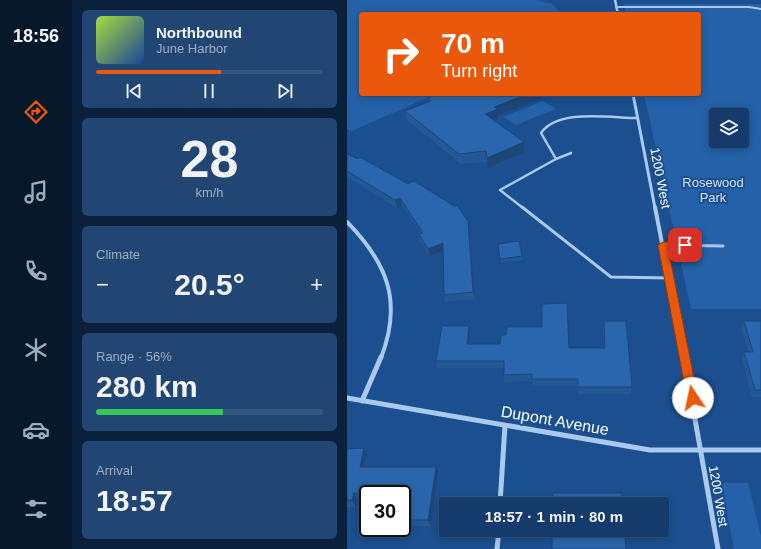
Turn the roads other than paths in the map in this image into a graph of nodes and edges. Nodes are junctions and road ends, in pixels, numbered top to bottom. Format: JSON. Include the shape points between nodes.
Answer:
{"nodes":[{"id":1,"x":615,"y":0,"type":"edge"},
{"id":2,"x":616,"y":7,"type":"junction"},
{"id":3,"x":761,"y":9,"type":"edge"},
{"id":4,"x":617,"y":12,"type":"edge"},
{"id":5,"x":633,"y":96,"type":"edge"},
{"id":6,"x":638,"y":118,"type":"junction"},
{"id":7,"x":571,"y":153,"type":"dead end"},
{"id":8,"x":556,"y":159,"type":"junction"},
{"id":9,"x":347,"y":222,"type":"edge"},
{"id":10,"x":663,"y":245,"type":"junction"},
{"id":11,"x":723,"y":246,"type":"dead end"},
{"id":12,"x":669,"y":278,"type":"junction"},
{"id":13,"x":347,"y":398,"type":"edge"},
{"id":14,"x":363,"y":401,"type":"junction"},
{"id":15,"x":505,"y":425,"type":"junction"},
{"id":16,"x":701,"y":450,"type":"junction"},
{"id":17,"x":761,"y":450,"type":"edge"},
{"id":18,"x":500,"y":497,"type":"edge"},
{"id":19,"x":498,"y":537,"type":"edge"},
{"id":20,"x":497,"y":549,"type":"edge"},
{"id":21,"x":718,"y":549,"type":"edge"}],
"edges":[{"from":1,"to":2,"type":"street"},
{"from":2,"to":3,"type":"lane"},
{"from":2,"to":4,"type":"street"},
{"from":5,"to":6,"type":"street","name":"1200 West"},
{"from":6,"to":8,"type":"lane","via":[[571,118],[555,121],[544,127],[541,133]]},
{"from":6,"to":10,"type":"street","name":"1200 West"},
{"from":7,"to":8,"type":"lane"},
{"from":8,"to":12,"type":"lane","via":[[500,190],[611,277]]},
{"from":9,"to":14,"type":"street","via":[[376,255],[383,269],[390,298],[387,340]]},
{"from":10,"to":11,"type":"lane"},
{"from":10,"to":12,"type":"street","name":"1200 West"},
{"from":12,"to":16,"type":"street","name":"1200 West","via":[[699,428]]},
{"from":13,"to":14,"type":"street","name":"Dupont Avenue"},
{"from":14,"to":15,"type":"street","name":"Dupont Avenue"},
{"from":15,"to":16,"type":"street","name":"Dupont Avenue","via":[[651,450]]},
{"from":15,"to":18,"type":"street"},
{"from":16,"to":17,"type":"street","name":"Dupont Avenue"},
{"from":16,"to":21,"type":"street","name":"1200 West"},
{"from":19,"to":20,"type":"street"}]}
